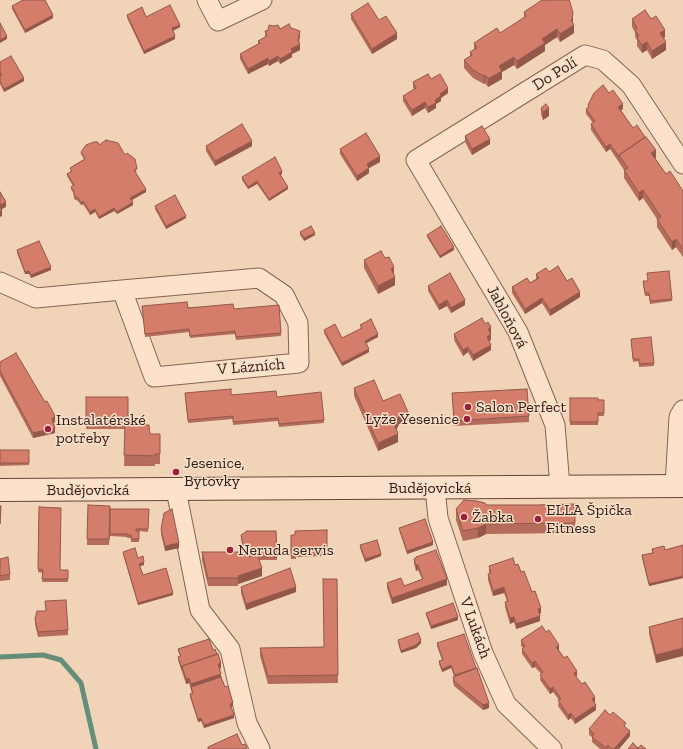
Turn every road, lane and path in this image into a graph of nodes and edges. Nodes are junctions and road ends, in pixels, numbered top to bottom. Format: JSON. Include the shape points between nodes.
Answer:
{"nodes":[{"id":1,"x":206,"y":0,"type":"edge"},
{"id":2,"x":262,"y":0,"type":"edge"},
{"id":3,"x":416,"y":160,"type":"joint"},
{"id":4,"x":683,"y":164,"type":"edge"},
{"id":5,"x":0,"y":282,"type":"edge"},
{"id":6,"x":122,"y":290,"type":"junction"},
{"id":7,"x":683,"y":410,"type":"edge"},
{"id":8,"x":679,"y":486,"type":"edge"},
{"id":9,"x":560,"y":487,"type":"junction"},
{"id":10,"x":435,"y":488,"type":"junction"},
{"id":11,"x":0,"y":490,"type":"edge"},
{"id":12,"x":176,"y":490,"type":"junction"},
{"id":13,"x":260,"y":749,"type":"edge"},
{"id":14,"x":552,"y":749,"type":"edge"}],
"edges":[{"from":1,"to":2,"type":"street","via":[[218,21]]},
{"from":3,"to":4,"type":"street","name":"Do Polí","via":[[585,55],[603,60],[631,85]]},
{"from":3,"to":9,"type":"street","name":"Jabloňová","via":[[518,332],[555,425]]},
{"from":5,"to":6,"type":"street","name":"V Lázních","via":[[36,298]]},
{"from":6,"to":6,"type":"street","name":"V Lázních","via":[[154,377],[299,363],[298,323],[284,295],[258,278]]},
{"from":7,"to":8,"type":"street","via":[[679,417]]},
{"from":8,"to":9,"type":"main road","name":"Budějovická"},
{"from":9,"to":10,"type":"main road","name":"Budějovická"},
{"from":10,"to":12,"type":"main road","name":"Budějovická"},
{"from":10,"to":14,"type":"street","name":"V Lukách","via":[[438,518],[483,653],[506,704]]},
{"from":11,"to":12,"type":"main road","name":"Budějovická"},
{"from":12,"to":13,"type":"street","via":[[200,610],[230,649],[247,723]]}]}
